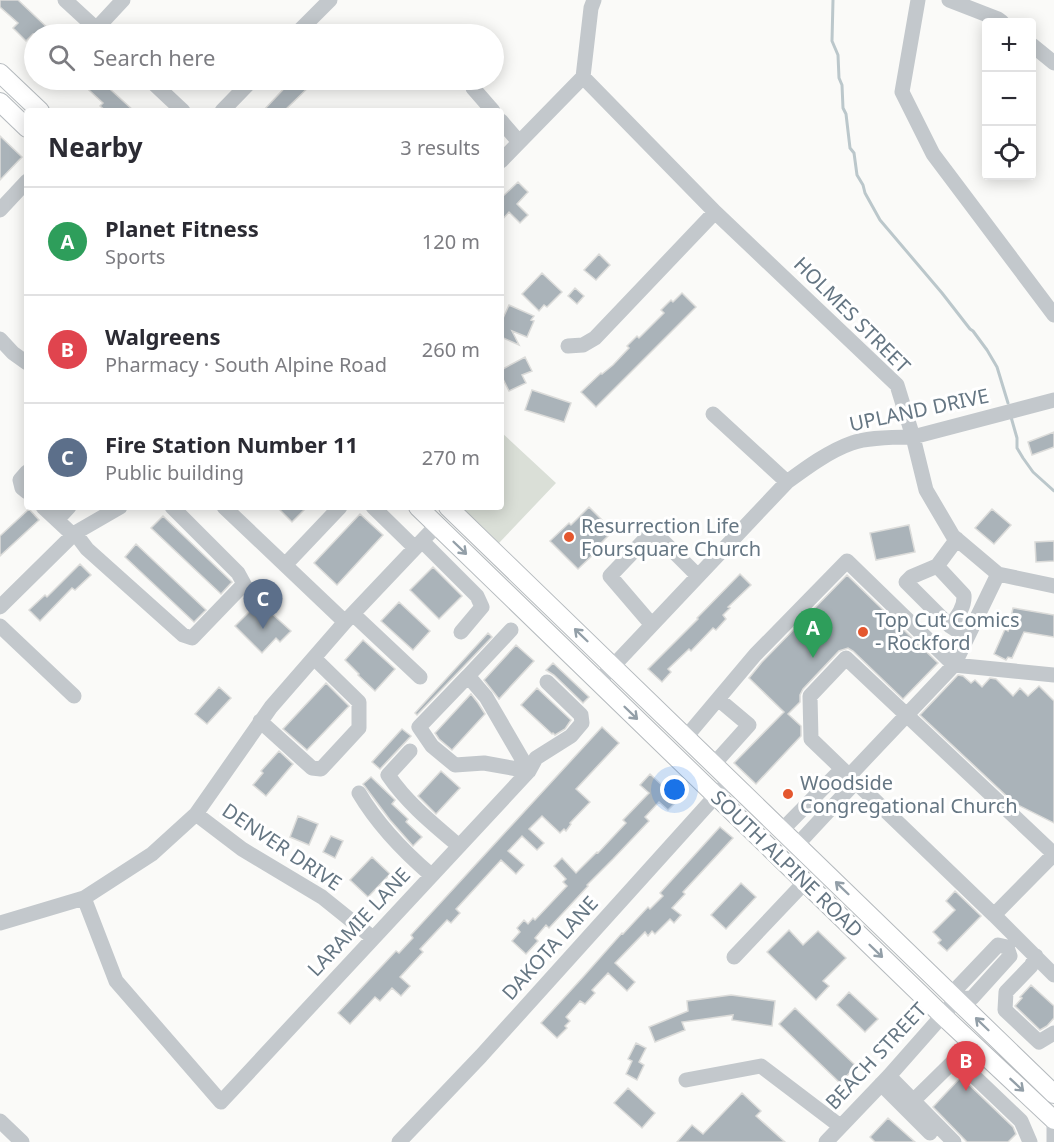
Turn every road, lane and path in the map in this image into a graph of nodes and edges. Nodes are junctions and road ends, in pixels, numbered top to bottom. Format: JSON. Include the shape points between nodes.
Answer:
{"nodes":[{"id":1,"x":65,"y":0,"type":"edge"},
{"id":2,"x":123,"y":0,"type":"edge"},
{"id":3,"x":330,"y":0,"type":"edge"},
{"id":4,"x":594,"y":0,"type":"edge"},
{"id":5,"x":918,"y":0,"type":"edge"},
{"id":6,"x":949,"y":0,"type":"edge"},
{"id":7,"x":995,"y":18,"type":"edge"},
{"id":8,"x":90,"y":24,"type":"edge"},
{"id":9,"x":105,"y":24,"type":"edge"},
{"id":10,"x":306,"y":24,"type":"edge"},
{"id":11,"x":1036,"y":48,"type":"edge"},
{"id":12,"x":1054,"y":63,"type":"edge"},
{"id":13,"x":0,"y":73,"type":"edge"},
{"id":14,"x":583,"y":77,"type":"junction"},
{"id":15,"x":161,"y":90,"type":"edge"},
{"id":16,"x":242,"y":90,"type":"edge"},
{"id":17,"x":475,"y":90,"type":"edge"},
{"id":18,"x":0,"y":102,"type":"edge"},
{"id":19,"x":37,"y":108,"type":"edge"},
{"id":20,"x":180,"y":108,"type":"edge"},
{"id":21,"x":225,"y":108,"type":"edge"},
{"id":22,"x":490,"y":108,"type":"edge"},
{"id":23,"x":504,"y":124,"type":"edge"},
{"id":24,"x":24,"y":125,"type":"edge"},
{"id":25,"x":519,"y":142,"type":"junction"},
{"id":26,"x":504,"y":158,"type":"edge"},
{"id":27,"x":24,"y":184,"type":"edge"},
{"id":28,"x":0,"y":209,"type":"edge"},
{"id":29,"x":716,"y":212,"type":"junction"},
{"id":30,"x":1054,"y":315,"type":"edge"},
{"id":31,"x":0,"y":339,"type":"edge"},
{"id":32,"x":568,"y":346,"type":"dead end"},
{"id":33,"x":24,"y":361,"type":"edge"},
{"id":34,"x":1054,"y":400,"type":"edge"},
{"id":35,"x":713,"y":414,"type":"dead end"},
{"id":36,"x":913,"y":437,"type":"junction"},
{"id":37,"x":24,"y":475,"type":"edge"},
{"id":38,"x":787,"y":482,"type":"junction"},
{"id":39,"x":24,"y":490,"type":"edge"},
{"id":40,"x":46,"y":510,"type":"edge"},
{"id":41,"x":66,"y":510,"type":"edge"},
{"id":42,"x":115,"y":510,"type":"edge"},
{"id":43,"x":175,"y":510,"type":"edge"},
{"id":44,"x":227,"y":510,"type":"edge"},
{"id":45,"x":337,"y":510,"type":"edge"},
{"id":46,"x":377,"y":510,"type":"edge"},
{"id":47,"x":421,"y":510,"type":"edge"},
{"id":48,"x":451,"y":510,"type":"edge"},
{"id":49,"x":57,"y":520,"type":"junction"},
{"id":50,"x":437,"y":525,"type":"junction"},
{"id":51,"x":74,"y":534,"type":"junction"},
{"id":52,"x":957,"y":539,"type":"junction"},
{"id":53,"x":419,"y":544,"type":"junction"},
{"id":54,"x":285,"y":565,"type":"junction"},
{"id":55,"x":937,"y":566,"type":"junction"},
{"id":56,"x":998,"y":574,"type":"junction"},
{"id":57,"x":698,"y":576,"type":"junction"},
{"id":58,"x":1054,"y":586,"type":"edge"},
{"id":59,"x":0,"y":607,"type":"edge"},
{"id":60,"x":349,"y":618,"type":"junction"},
{"id":61,"x":652,"y":625,"type":"junction"},
{"id":62,"x":0,"y":626,"type":"edge"},
{"id":63,"x":950,"y":626,"type":"junction"},
{"id":64,"x":511,"y":630,"type":"dead end"},
{"id":65,"x":461,"y":632,"type":"dead end"},
{"id":66,"x":967,"y":637,"type":"junction"},
{"id":67,"x":314,"y":658,"type":"junction"},
{"id":68,"x":954,"y":665,"type":"junction"},
{"id":69,"x":613,"y":666,"type":"junction"},
{"id":70,"x":1054,"y":675,"type":"edge"},
{"id":71,"x":468,"y":676,"type":"junction"},
{"id":72,"x":420,"y":677,"type":"dead end"},
{"id":73,"x":547,"y":682,"type":"dead end"},
{"id":74,"x":598,"y":682,"type":"junction"},
{"id":75,"x":74,"y":696,"type":"dead end"},
{"id":76,"x":718,"y":699,"type":"junction"},
{"id":77,"x":907,"y":715,"type":"junction"},
{"id":78,"x":260,"y":721,"type":"junction"},
{"id":79,"x":686,"y":737,"type":"junction"},
{"id":80,"x":410,"y":751,"type":"dead end"},
{"id":81,"x":714,"y":764,"type":"junction"},
{"id":82,"x":529,"y":771,"type":"junction"},
{"id":83,"x":849,"y":776,"type":"junction"},
{"id":84,"x":730,"y":780,"type":"junction"},
{"id":85,"x":358,"y":793,"type":"dead end"},
{"id":86,"x":717,"y":796,"type":"junction"},
{"id":87,"x":196,"y":814,"type":"junction"},
{"id":88,"x":782,"y":830,"type":"junction"},
{"id":89,"x":797,"y":845,"type":"junction"},
{"id":90,"x":459,"y":846,"type":"junction"},
{"id":91,"x":1054,"y":854,"type":"edge"},
{"id":92,"x":431,"y":875,"type":"junction"},
{"id":93,"x":805,"y":882,"type":"junction"},
{"id":94,"x":84,"y":898,"type":"junction"},
{"id":95,"x":994,"y":915,"type":"junction"},
{"id":96,"x":0,"y":923,"type":"edge"},
{"id":97,"x":373,"y":938,"type":"junction"},
{"id":98,"x":1011,"y":942,"type":"junction"},
{"id":99,"x":1035,"y":956,"type":"junction"},
{"id":100,"x":734,"y":957,"type":"dead end"},
{"id":101,"x":1054,"y":975,"type":"edge"},
{"id":102,"x":957,"y":999,"type":"junction"},
{"id":103,"x":942,"y":1015,"type":"junction"},
{"id":104,"x":1054,"y":1033,"type":"edge"},
{"id":105,"x":972,"y":1043,"type":"junction"},
{"id":106,"x":956,"y":1059,"type":"junction"},
{"id":107,"x":686,"y":1080,"type":"dead end"},
{"id":108,"x":885,"y":1080,"type":"junction"},
{"id":109,"x":1054,"y":1094,"type":"edge"},
{"id":110,"x":913,"y":1101,"type":"junction"},
{"id":111,"x":1054,"y":1120,"type":"edge"},
{"id":112,"x":0,"y":1121,"type":"edge"},
{"id":113,"x":840,"y":1126,"type":"junction"},
{"id":114,"x":22,"y":1142,"type":"edge"},
{"id":115,"x":399,"y":1142,"type":"edge"},
{"id":116,"x":826,"y":1142,"type":"edge"},
{"id":117,"x":939,"y":1142,"type":"edge"},
{"id":118,"x":954,"y":1142,"type":"edge"},
{"id":119,"x":1030,"y":1142,"type":"edge"},
{"id":120,"x":1054,"y":1142,"type":"edge"}],
"edges":[{"from":1,"to":8,"type":"street"},
{"from":2,"to":9,"type":"street"},
{"from":3,"to":10,"type":"street"},
{"from":4,"to":14,"type":"street"},
{"from":5,"to":30,"type":"street","via":[[902,92],[933,154]]},
{"from":6,"to":7,"type":"street"},
{"from":11,"to":12,"type":"street"},
{"from":13,"to":19,"type":"main road"},
{"from":14,"to":25,"type":"street"},
{"from":14,"to":29,"type":"street","name":"HOLMES STREET"},
{"from":15,"to":20,"type":"street"},
{"from":16,"to":21,"type":"street"},
{"from":17,"to":22,"type":"street"},
{"from":18,"to":24,"type":"main road"},
{"from":23,"to":25,"type":"street"},
{"from":25,"to":26,"type":"street"},
{"from":27,"to":28,"type":"street"},
{"from":29,"to":32,"type":"street","via":[[595,338],[583,345]]},
{"from":29,"to":36,"type":"street","name":"HOLMES STREET","via":[[897,385]]},
{"from":31,"to":33,"type":"street"},
{"from":34,"to":36,"type":"street","name":"UPLAND DRIVE"},
{"from":35,"to":38,"type":"street"},
{"from":36,"to":38,"type":"street","name":"UPLAND DRIVE","via":[[853,443],[818,460]]},
{"from":36,"to":52,"type":"street","name":"HOLMES STREET","via":[[926,490]]},
{"from":37,"to":39,"type":"street","via":[[20,480]]},
{"from":38,"to":57,"type":"street","name":"UPLAND DRIVE"},
{"from":40,"to":49,"type":"street"},
{"from":41,"to":49,"type":"street"},
{"from":42,"to":51,"type":"street"},
{"from":43,"to":51,"type":"street","via":[[238,573],[244,584],[192,638],[183,636]]},
{"from":44,"to":54,"type":"street"},
{"from":45,"to":54,"type":"street"},
{"from":46,"to":53,"type":"street"},
{"from":47,"to":50,"type":"main road","name":"SOUTH ALPINE ROAD"},
{"from":69,"to":48,"type":"main road","name":"SOUTH ALPINE ROAD","one_way":true},
{"from":49,"to":51,"type":"street"},
{"from":50,"to":53,"type":"street"},
{"from":50,"to":74,"type":"main road","name":"SOUTH ALPINE ROAD","one_way":true},
{"from":51,"to":59,"type":"street"},
{"from":52,"to":55,"type":"street"},
{"from":52,"to":56,"type":"street","name":"HOLMES STREET"},
{"from":53,"to":60,"type":"street"},
{"from":53,"to":65,"type":"street","via":[[477,596],[482,607]]},
{"from":54,"to":60,"type":"street"},
{"from":55,"to":63,"type":"street","via":[[964,595],[959,614]]},
{"from":55,"to":63,"type":"street","via":[[906,582]]},
{"from":56,"to":58,"type":"street","name":"HOLMES STREET"},
{"from":56,"to":66,"type":"street"},
{"from":57,"to":61,"type":"street","name":"UPLAND DRIVE"},
{"from":57,"to":61,"type":"street","via":[[653,531],[610,576]]},
{"from":60,"to":67,"type":"street"},
{"from":60,"to":72,"type":"street"},
{"from":61,"to":69,"type":"street","name":"UPLAND DRIVE"},
{"from":62,"to":75,"type":"street"},
{"from":63,"to":66,"type":"street"},
{"from":64,"to":71,"type":"street"},
{"from":66,"to":68,"type":"street"},
{"from":67,"to":78,"type":"street"},
{"from":67,"to":78,"type":"street","via":[[359,702],[359,728],[321,769],[312,768]]},
{"from":68,"to":70,"type":"street"},
{"from":68,"to":76,"type":"street","via":[[847,561]]},
{"from":68,"to":77,"type":"street"},
{"from":69,"to":74,"type":"street","name":"UPLAND DRIVE"},
{"from":69,"to":79,"type":"main road","name":"SOUTH ALPINE ROAD"},
{"from":71,"to":82,"type":"street","via":[[486,697]]},
{"from":71,"to":82,"type":"street","via":[[419,727],[432,746],[455,765],[484,763]]},
{"from":73,"to":82,"type":"street","name":"LARAMIE LANE","via":[[581,715],[582,723],[571,736],[536,758]]},
{"from":74,"to":86,"type":"main road","name":"SOUTH ALPINE ROAD","one_way":true},
{"from":76,"to":79,"type":"street"},
{"from":76,"to":81,"type":"street","via":[[749,725]]},
{"from":77,"to":83,"type":"street"},
{"from":77,"to":83,"type":"street","via":[[846,658],[810,696],[811,739]]},
{"from":77,"to":91,"type":"street"},
{"from":78,"to":87,"type":"street"},
{"from":79,"to":81,"type":"main road","name":"SOUTH ALPINE ROAD"},
{"from":80,"to":90,"type":"street","via":[[388,775],[416,809]]},
{"from":81,"to":84,"type":"main road","name":"SOUTH ALPINE ROAD"},
{"from":82,"to":90,"type":"street","name":"LARAMIE LANE"},
{"from":83,"to":88,"type":"street","via":[[836,775]]},
{"from":83,"to":89,"type":"street","via":[[850,788]]},
{"from":83,"to":95,"type":"street"},
{"from":84,"to":86,"type":"street","name":"DAKOTA LANE"},
{"from":84,"to":88,"type":"main road","name":"SOUTH ALPINE ROAD"},
{"from":85,"to":92,"type":"street","via":[[395,842]]},
{"from":86,"to":93,"type":"main road","name":"SOUTH ALPINE ROAD"},
{"from":86,"to":115,"type":"street","name":"DAKOTA LANE"},
{"from":87,"to":94,"type":"street","via":[[152,854]]},
{"from":87,"to":97,"type":"street","name":"DENVER DRIVE","via":[[243,849],[322,897]]},
{"from":88,"to":89,"type":"main road","name":"SOUTH ALPINE ROAD"},
{"from":102,"to":89,"type":"main road","name":"SOUTH ALPINE ROAD","one_way":true},
{"from":90,"to":92,"type":"street","name":"LARAMIE LANE"},
{"from":91,"to":95,"type":"street"},
{"from":92,"to":97,"type":"street","name":"LARAMIE LANE"},
{"from":93,"to":100,"type":"street"},
{"from":93,"to":103,"type":"main road","name":"SOUTH ALPINE ROAD","one_way":true},
{"from":94,"to":96,"type":"street"},
{"from":94,"to":97,"type":"street","name":"LARAMIE LANE","via":[[116,981],[221,1102]]},
{"from":95,"to":98,"type":"street"},
{"from":98,"to":99,"type":"street"},
{"from":98,"to":102,"type":"street","via":[[1010,956],[972,998]]},
{"from":99,"to":101,"type":"street"},
{"from":99,"to":104,"type":"street","via":[[1031,966],[1006,992],[1005,1010],[1039,1042]]},
{"from":102,"to":103,"type":"street","name":"BEACH STREET"},
{"from":109,"to":102,"type":"main road","name":"SOUTH ALPINE ROAD","one_way":true},
{"from":103,"to":105,"type":"main road","name":"SOUTH ALPINE ROAD"},
{"from":103,"to":108,"type":"street","name":"BEACH STREET"},
{"from":105,"to":106,"type":"street"},
{"from":105,"to":111,"type":"main road","name":"SOUTH ALPINE ROAD","one_way":true},
{"from":106,"to":110,"type":"street"},
{"from":106,"to":119,"type":"street","via":[[1021,1121]]},
{"from":107,"to":113,"type":"street","via":[[761,1066]]},
{"from":108,"to":110,"type":"street"},
{"from":108,"to":113,"type":"street","name":"BEACH STREET"},
{"from":108,"to":117,"type":"street"},
{"from":110,"to":118,"type":"street"},
{"from":111,"to":120,"type":"street"},
{"from":112,"to":114,"type":"street"},
{"from":113,"to":116,"type":"street","name":"BEACH STREET"}]}
